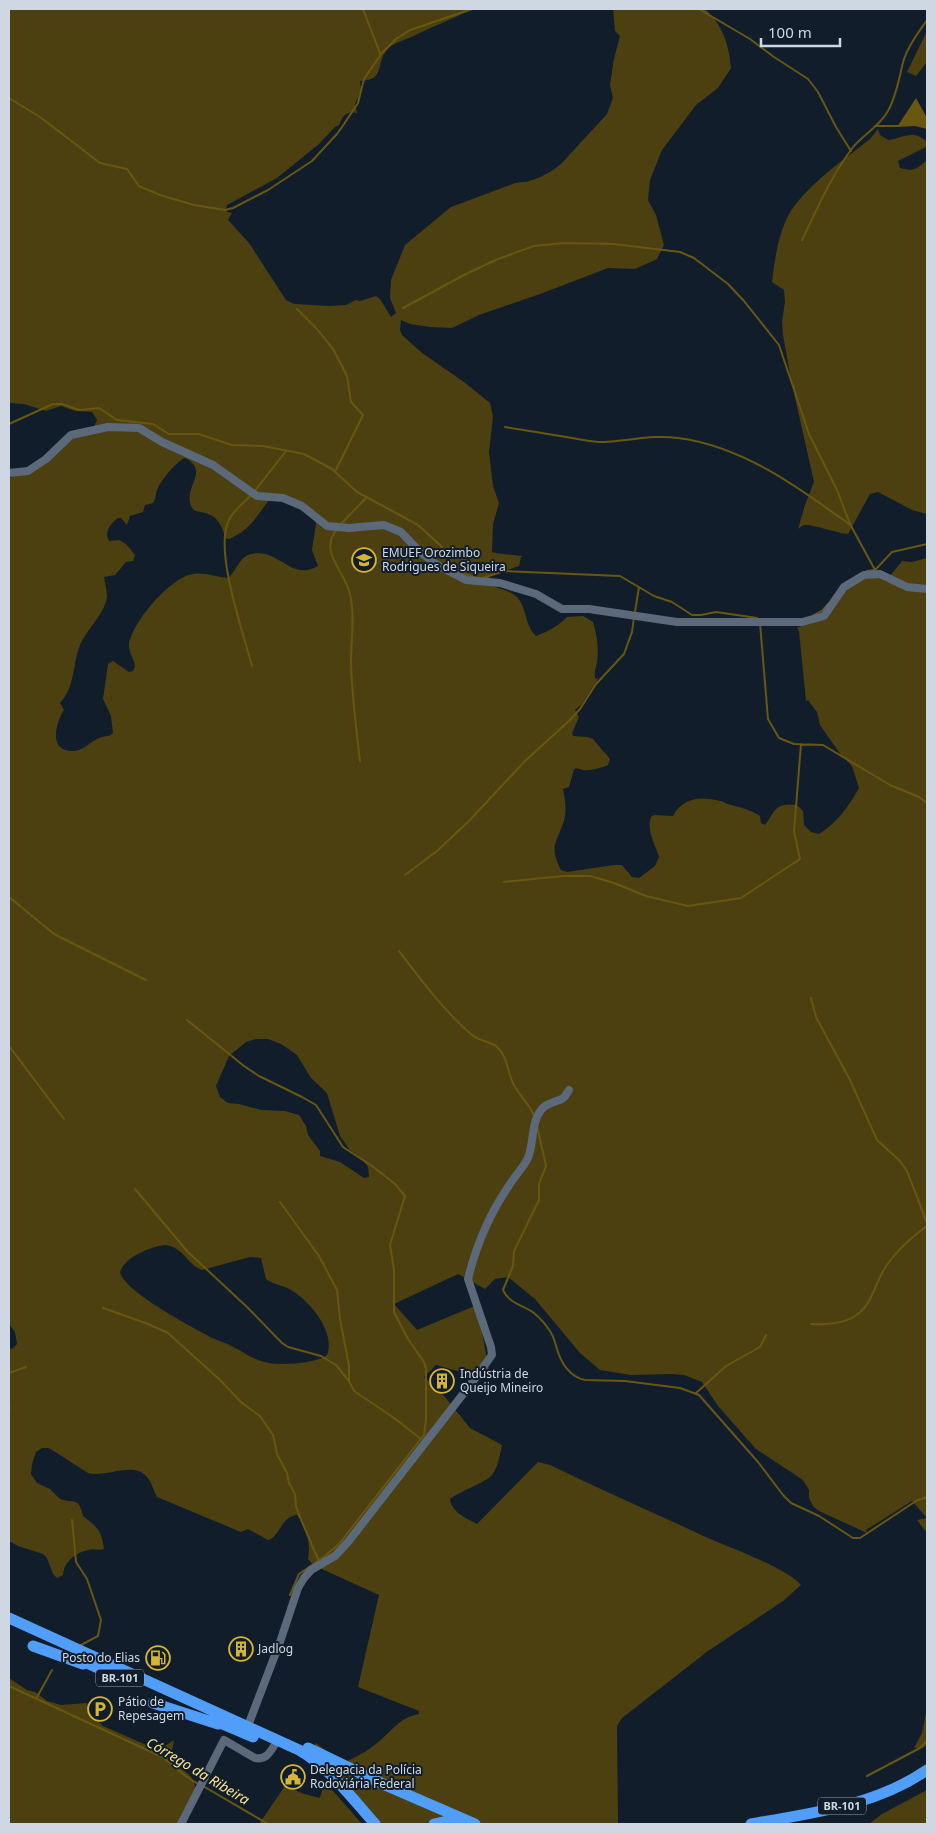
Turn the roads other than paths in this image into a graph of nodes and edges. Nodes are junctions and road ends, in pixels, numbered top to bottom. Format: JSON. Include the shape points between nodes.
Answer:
{"nodes":[{"id":1,"x":9,"y":473,"type":"edge"},
{"id":2,"x":927,"y":589,"type":"edge"},
{"id":3,"x":569,"y":1090,"type":"dead end"},
{"id":4,"x":9,"y":1618,"type":"edge"},
{"id":5,"x":9,"y":1626,"type":"edge"},
{"id":6,"x":33,"y":1646,"type":"dead end"},
{"id":7,"x":100,"y":1669,"type":"junction"},
{"id":8,"x":153,"y":1703,"type":"dead end"},
{"id":9,"x":213,"y":1712,"type":"junction"},
{"id":10,"x":249,"y":1723,"type":"junction"},
{"id":11,"x":232,"y":1729,"type":"junction"},
{"id":12,"x":274,"y":1746,"type":"junction"},
{"id":13,"x":927,"y":1770,"type":"edge"},
{"id":14,"x":927,"y":1777,"type":"edge"},
{"id":15,"x":455,"y":1823,"type":"edge"},
{"id":16,"x":181,"y":1824,"type":"edge"},
{"id":17,"x":365,"y":1824,"type":"edge"},
{"id":18,"x":374,"y":1824,"type":"edge"},
{"id":19,"x":434,"y":1824,"type":"edge"},
{"id":20,"x":475,"y":1824,"type":"edge"},
{"id":21,"x":751,"y":1824,"type":"edge"},
{"id":22,"x":791,"y":1824,"type":"edge"}],
"edges":[{"from":1,"to":2,"type":"street","via":[[28,471],[71,435],[108,427],[139,428],[214,465],[258,496],[283,498],[302,506],[327,526],[384,525],[401,532],[438,566],[466,580],[500,583],[536,594],[562,609],[589,609],[677,622],[802,622],[824,616],[844,588],[864,575],[880,574],[907,587]]},
{"from":3,"to":10,"type":"street","via":[[563,1098],[542,1109],[528,1158],[507,1187],[478,1243],[470,1269],[468,1278],[492,1355],[348,1542],[335,1556],[304,1578]]},
{"from":4,"to":9,"type":"highway","number":"BR-101"},
{"from":5,"to":7,"type":"highway","number":"BR-101"},
{"from":6,"to":7,"type":"highway"},
{"from":7,"to":11,"type":"highway","number":"BR-101"},
{"from":8,"to":11,"type":"highway"},
{"from":9,"to":10,"type":"highway"},
{"from":9,"to":18,"type":"highway","number":"BR-101","via":[[307,1754],[329,1772]]},
{"from":10,"to":20,"type":"highway"},
{"from":11,"to":12,"type":"highway","number":"BR-101"},
{"from":12,"to":16,"type":"street","via":[[266,1756],[255,1758],[224,1740]]},
{"from":12,"to":17,"type":"highway","number":"BR-101","via":[[317,1771]]},
{"from":13,"to":21,"type":"highway","number":"BR-101","via":[[865,1801]]},
{"from":14,"to":22,"type":"highway","number":"BR-101","via":[[866,1806]]},
{"from":15,"to":19,"type":"highway"}]}
